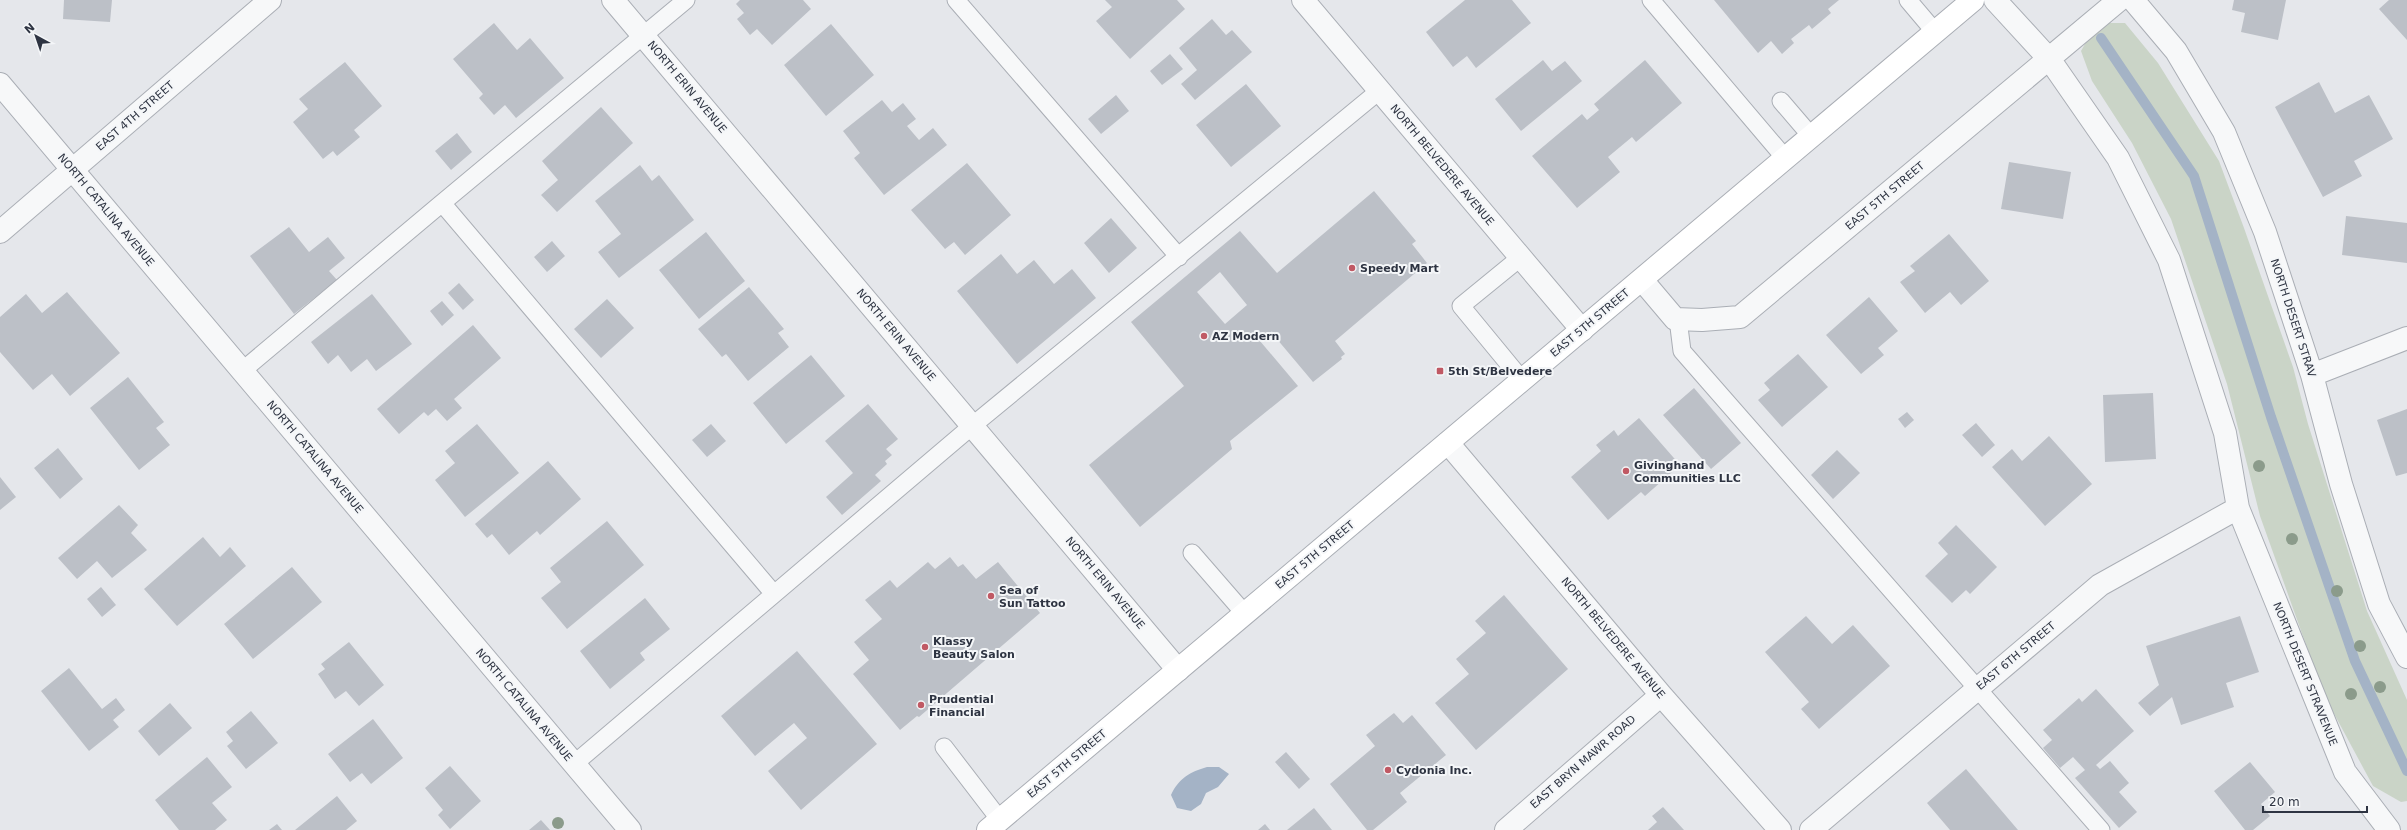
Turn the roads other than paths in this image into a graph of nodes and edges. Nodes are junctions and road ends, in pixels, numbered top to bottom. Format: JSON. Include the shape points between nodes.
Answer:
{"nodes":[{"id":1,"x":270,"y":0,"type":"edge"},
{"id":2,"x":613,"y":0,"type":"edge"},
{"id":3,"x":686,"y":0,"type":"edge"},
{"id":4,"x":956,"y":0,"type":"edge"},
{"id":5,"x":1303,"y":0,"type":"edge"},
{"id":6,"x":1651,"y":0,"type":"edge"},
{"id":7,"x":1908,"y":0,"type":"edge"},
{"id":8,"x":1972,"y":0,"type":"edge"},
{"id":9,"x":1995,"y":0,"type":"edge"},
{"id":10,"x":2119,"y":0,"type":"edge"},
{"id":11,"x":2133,"y":0,"type":"edge"},
{"id":12,"x":1935,"y":32,"type":"junction"},
{"id":13,"x":644,"y":36,"type":"junction"},
{"id":14,"x":2050,"y":60,"type":"junction"},
{"id":15,"x":0,"y":84,"type":"edge"},
{"id":16,"x":1380,"y":91,"type":"junction"},
{"id":17,"x":1781,"y":101,"type":"dead end"},
{"id":18,"x":1811,"y":136,"type":"junction"},
{"id":19,"x":1785,"y":158,"type":"junction"},
{"id":20,"x":72,"y":171,"type":"junction"},
{"id":21,"x":442,"y":203,"type":"junction"},
{"id":22,"x":0,"y":232,"type":"edge"},
{"id":23,"x":1179,"y":257,"type":"junction"},
{"id":24,"x":1521,"y":257,"type":"junction"},
{"id":25,"x":1642,"y":280,"type":"junction"},
{"id":26,"x":1678,"y":319,"type":"junction"},
{"id":27,"x":1582,"y":330,"type":"junction"},
{"id":28,"x":2407,"y":338,"type":"edge"},
{"id":29,"x":242,"y":371,"type":"junction"},
{"id":30,"x":2312,"y":375,"type":"junction"},
{"id":31,"x":1522,"y":380,"type":"junction"},
{"id":32,"x":972,"y":426,"type":"junction"},
{"id":33,"x":1448,"y":443,"type":"junction"},
{"id":34,"x":2238,"y":508,"type":"junction"},
{"id":35,"x":1192,"y":553,"type":"dead end"},
{"id":36,"x":774,"y":594,"type":"junction"},
{"id":37,"x":1245,"y":614,"type":"junction"},
{"id":38,"x":2407,"y":657,"type":"edge"},
{"id":39,"x":1178,"y":670,"type":"junction"},
{"id":40,"x":1977,"y":689,"type":"junction"},
{"id":41,"x":1661,"y":695,"type":"junction"},
{"id":42,"x":944,"y":747,"type":"dead end"},
{"id":43,"x":574,"y":764,"type":"junction"},
{"id":44,"x":994,"y":825,"type":"edge"},
{"id":45,"x":630,"y":830,"type":"edge"},
{"id":46,"x":1506,"y":830,"type":"edge"},
{"id":47,"x":1780,"y":830,"type":"edge"},
{"id":48,"x":1811,"y":830,"type":"edge"},
{"id":49,"x":2101,"y":830,"type":"edge"},
{"id":50,"x":2389,"y":830,"type":"edge"}],
"edges":[{"from":1,"to":20,"type":"street","name":"EAST 4TH STREET"},
{"from":2,"to":13,"type":"street","name":"NORTH ERIN AVENUE"},
{"from":3,"to":13,"type":"lane"},
{"from":4,"to":23,"type":"lane"},
{"from":5,"to":16,"type":"street","name":"NORTH BELVEDERE AVENUE"},
{"from":6,"to":19,"type":"lane"},
{"from":7,"to":12,"type":"lane"},
{"from":8,"to":12,"type":"street","name":"EAST 5TH STREET"},
{"from":9,"to":14,"type":"street"},
{"from":10,"to":14,"type":"street","name":"EAST 5TH STREET"},
{"from":11,"to":30,"type":"street","name":"NORTH DESERT STRAV","via":[[2176,51],[2224,132],[2265,232]]},
{"from":12,"to":18,"type":"street","name":"EAST 5TH STREET"},
{"from":13,"to":21,"type":"lane"},
{"from":13,"to":32,"type":"street","name":"NORTH ERIN AVENUE"},
{"from":14,"to":26,"type":"street","name":"EAST 5TH STREET","via":[[1740,317]]},
{"from":14,"to":34,"type":"street","via":[[2118,158],[2169,260],[2225,433]]},
{"from":15,"to":20,"type":"street","name":"NORTH CATALINA AVENUE"},
{"from":16,"to":23,"type":"lane"},
{"from":16,"to":24,"type":"street","name":"NORTH BELVEDERE AVENUE"},
{"from":17,"to":18,"type":"lane"},
{"from":18,"to":19,"type":"street","name":"EAST 5TH STREET"},
{"from":19,"to":25,"type":"street","name":"EAST 5TH STREET"},
{"from":20,"to":22,"type":"street","name":"EAST 4TH STREET"},
{"from":20,"to":29,"type":"street","name":"NORTH CATALINA AVENUE"},
{"from":21,"to":29,"type":"lane"},
{"from":21,"to":36,"type":"lane"},
{"from":23,"to":32,"type":"lane"},
{"from":24,"to":27,"type":"street","name":"NORTH BELVEDERE AVENUE"},
{"from":24,"to":31,"type":"lane","via":[[1461,306]]},
{"from":25,"to":26,"type":"street","via":[[1675,319]]},
{"from":25,"to":27,"type":"street","name":"EAST 5TH STREET"},
{"from":26,"to":40,"type":"lane","via":[[1682,351]]},
{"from":27,"to":31,"type":"street","name":"EAST 5TH STREET"},
{"from":28,"to":30,"type":"street"},
{"from":29,"to":43,"type":"street","name":"NORTH CATALINA AVENUE"},
{"from":30,"to":38,"type":"street","name":"NORTH DESERT STRAV","via":[[2341,484],[2379,604]]},
{"from":31,"to":33,"type":"street","name":"EAST 5TH STREET"},
{"from":32,"to":36,"type":"lane"},
{"from":32,"to":39,"type":"street","name":"NORTH ERIN AVENUE"},
{"from":33,"to":37,"type":"street","name":"EAST 5TH STREET"},
{"from":33,"to":41,"type":"street","name":"NORTH BELVEDERE AVENUE"},
{"from":34,"to":40,"type":"street","name":"EAST 6TH STREET","via":[[2100,585]]},
{"from":34,"to":50,"type":"street","name":"NORTH DESERT STRAVENUE","via":[[2345,772]]},
{"from":35,"to":37,"type":"lane"},
{"from":36,"to":43,"type":"lane"},
{"from":37,"to":39,"type":"street","name":"EAST 5TH STREET"},
{"from":39,"to":44,"type":"street","name":"EAST 5TH STREET"},
{"from":40,"to":48,"type":"street","name":"EAST 6TH STREET"},
{"from":40,"to":49,"type":"lane"},
{"from":41,"to":46,"type":"street","name":"EAST BRYN MAWR ROAD"},
{"from":41,"to":47,"type":"street","name":"NORTH BELVEDERE AVENUE"},
{"from":42,"to":44,"type":"lane"},
{"from":43,"to":45,"type":"street","name":"NORTH CATALINA AVENUE"}]}
